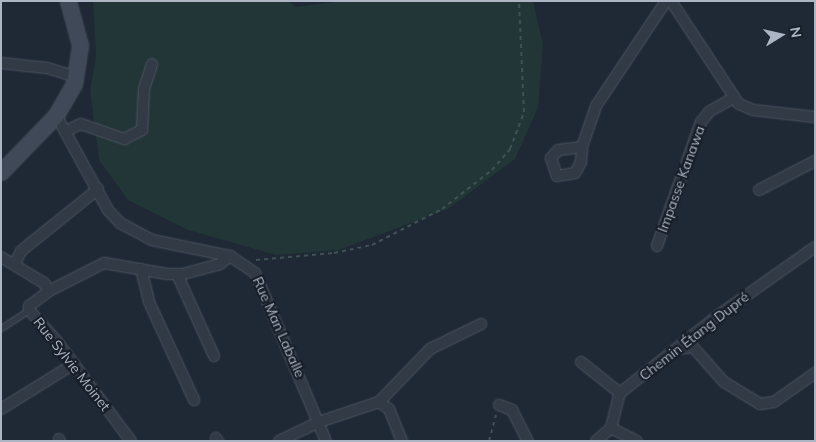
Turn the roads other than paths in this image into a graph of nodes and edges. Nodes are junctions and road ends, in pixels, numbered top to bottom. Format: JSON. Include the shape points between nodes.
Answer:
{"nodes":[{"id":1,"x":68,"y":1,"type":"edge"},
{"id":2,"x":666,"y":1,"type":"edge"},
{"id":3,"x":672,"y":1,"type":"edge"},
{"id":4,"x":1,"y":63,"type":"edge"},
{"id":5,"x":152,"y":64,"type":"dead end"},
{"id":6,"x":76,"y":78,"type":"junction"},
{"id":7,"x":733,"y":98,"type":"junction"},
{"id":8,"x":56,"y":115,"type":"junction"},
{"id":9,"x":815,"y":117,"type":"edge"},
{"id":10,"x":68,"y":130,"type":"junction"},
{"id":11,"x":582,"y":147,"type":"dead end"},
{"id":12,"x":815,"y":161,"type":"edge"},
{"id":13,"x":1,"y":172,"type":"edge"},
{"id":14,"x":98,"y":189,"type":"junction"},
{"id":15,"x":759,"y":190,"type":"dead end"},
{"id":16,"x":657,"y":246,"type":"dead end"},
{"id":17,"x":815,"y":248,"type":"edge"},
{"id":18,"x":230,"y":256,"type":"junction"},
{"id":19,"x":1,"y":257,"type":"edge"},
{"id":20,"x":15,"y":263,"type":"junction"},
{"id":21,"x":141,"y":269,"type":"junction"},
{"id":22,"x":176,"y":274,"type":"junction"},
{"id":23,"x":49,"y":291,"type":"junction"},
{"id":24,"x":29,"y":310,"type":"junction"},
{"id":25,"x":481,"y":324,"type":"dead end"},
{"id":26,"x":1,"y":328,"type":"edge"},
{"id":27,"x":675,"y":350,"type":"junction"},
{"id":28,"x":214,"y":356,"type":"dead end"},
{"id":29,"x":581,"y":362,"type":"dead end"},
{"id":30,"x":74,"y":364,"type":"junction"},
{"id":31,"x":815,"y":373,"type":"edge"},
{"id":32,"x":620,"y":394,"type":"junction"},
{"id":33,"x":194,"y":400,"type":"dead end"},
{"id":34,"x":379,"y":402,"type":"junction"},
{"id":35,"x":499,"y":405,"type":"road end"},
{"id":36,"x":1,"y":410,"type":"edge"},
{"id":37,"x":319,"y":422,"type":"junction"},
{"id":38,"x":610,"y":428,"type":"junction"},
{"id":39,"x":131,"y":441,"type":"edge"},
{"id":40,"x":279,"y":441,"type":"edge"},
{"id":41,"x":326,"y":441,"type":"edge"},
{"id":42,"x":402,"y":441,"type":"edge"},
{"id":43,"x":528,"y":441,"type":"edge"},
{"id":44,"x":596,"y":441,"type":"edge"},
{"id":45,"x":637,"y":441,"type":"edge"}],
"edges":[{"from":1,"to":6,"type":"main road","via":[[80,45]]},
{"from":2,"to":11,"type":"street","via":[[596,106]]},
{"from":3,"to":7,"type":"street"},
{"from":4,"to":6,"type":"street","via":[[47,68]]},
{"from":5,"to":10,"type":"street","via":[[144,89],[142,130],[124,139],[81,124]]},
{"from":6,"to":8,"type":"main road"},
{"from":7,"to":9,"type":"street","via":[[753,110]]},
{"from":7,"to":16,"type":"street","name":"Impasse Kanawa","via":[[710,112],[701,122]]},
{"from":8,"to":10,"type":"street","name":"Rue Man Laballe"},
{"from":8,"to":13,"type":"main road"},
{"from":10,"to":14,"type":"street","name":"Rue Man Laballe"},
{"from":12,"to":15,"type":"street"},
{"from":14,"to":18,"type":"street","name":"Rue Man Laballe","via":[[108,210],[134,233],[152,240]]},
{"from":14,"to":20,"type":"street","via":[[21,251]]},
{"from":17,"to":27,"type":"street","name":"Chemin Étang Dupré"},
{"from":18,"to":22,"type":"street","via":[[220,264]]},
{"from":18,"to":37,"type":"street","name":"Rue Man Laballe","via":[[255,273],[266,292]]},
{"from":19,"to":20,"type":"street"},
{"from":20,"to":23,"type":"street","via":[[44,282]]},
{"from":21,"to":22,"type":"street","name":"Rue Sylvie Moinet"},
{"from":21,"to":23,"type":"street","name":"Rue Sylvie Moinet","via":[[104,263]]},
{"from":21,"to":33,"type":"street","via":[[149,302]]},
{"from":22,"to":28,"type":"street"},
{"from":23,"to":24,"type":"street","name":"Rue Sylvie Moinet","via":[[29,306]]},
{"from":24,"to":26,"type":"lane"},
{"from":24,"to":30,"type":"street","name":"Rue Sylvie Moinet"},
{"from":25,"to":34,"type":"street","via":[[430,349]]},
{"from":27,"to":31,"type":"street","via":[[693,347],[724,382],[760,404],[774,402]]},
{"from":27,"to":32,"type":"street","name":"Chemin Étang Dupré"},
{"from":29,"to":32,"type":"street"},
{"from":30,"to":36,"type":"street"},
{"from":30,"to":39,"type":"street","name":"Rue Sylvie Moinet"},
{"from":32,"to":38,"type":"street"},
{"from":34,"to":37,"type":"street"},
{"from":34,"to":42,"type":"street","via":[[389,409]]},
{"from":35,"to":43,"type":"street","via":[[512,410]]},
{"from":37,"to":40,"type":"street"},
{"from":37,"to":41,"type":"street","name":"Rue Man Laballe"},
{"from":38,"to":44,"type":"street"},
{"from":38,"to":45,"type":"street"}]}
